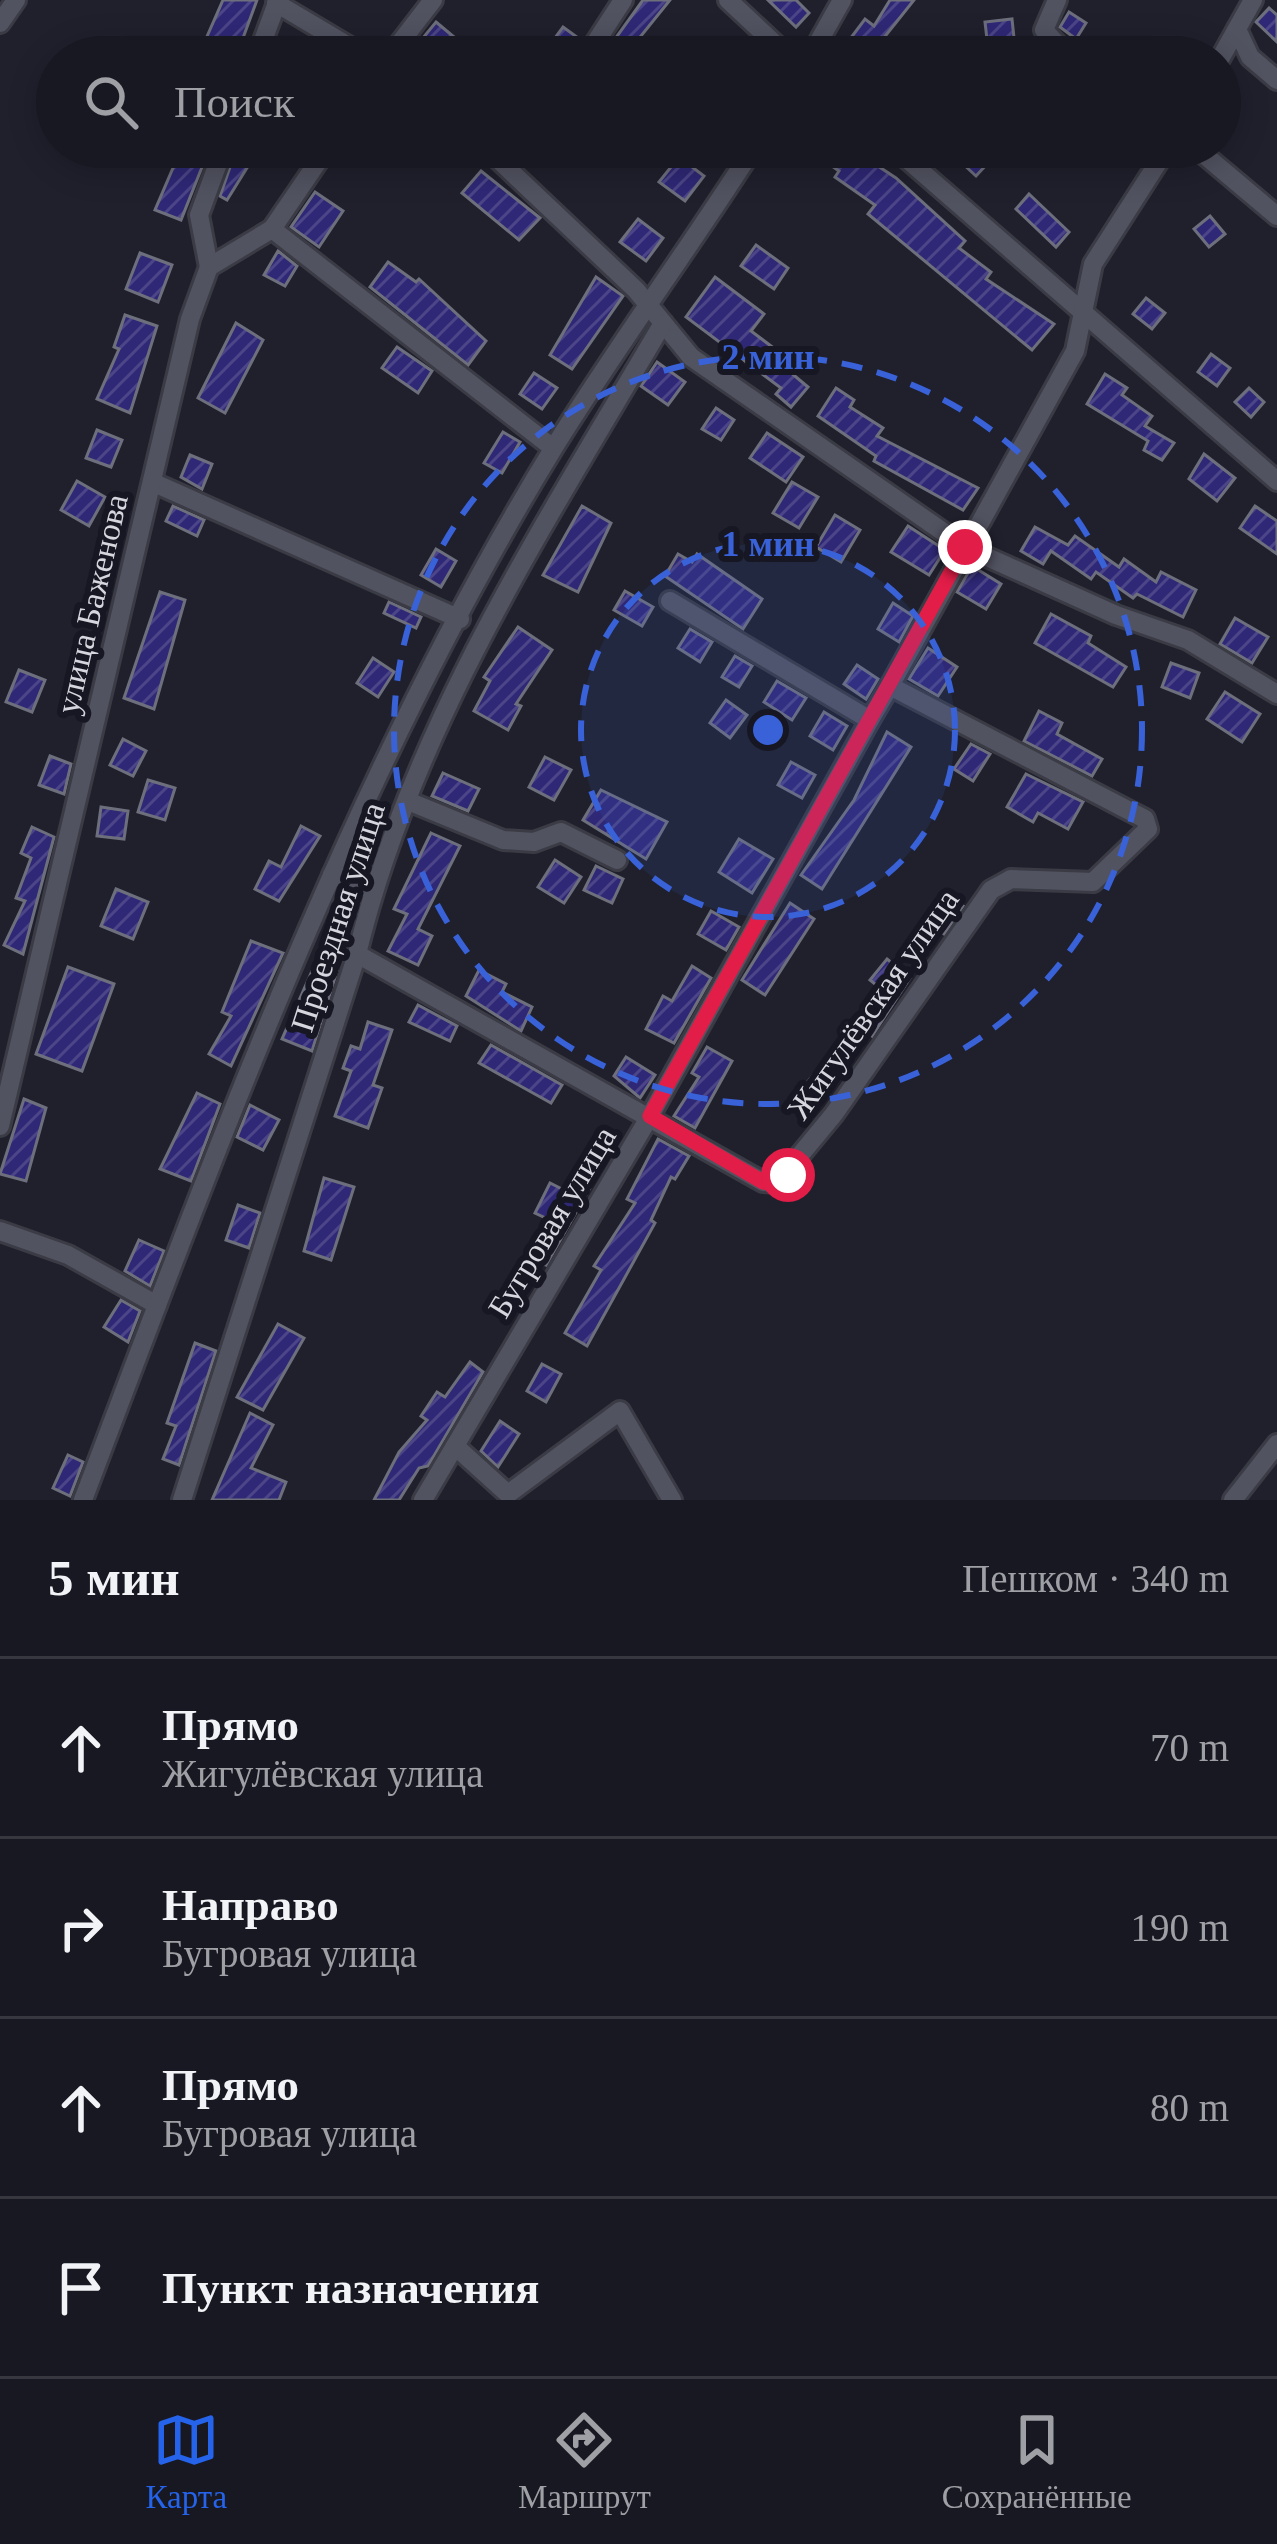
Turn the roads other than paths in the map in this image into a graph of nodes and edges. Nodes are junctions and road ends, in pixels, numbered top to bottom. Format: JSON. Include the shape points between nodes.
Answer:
{"nodes":[{"id":1,"x":16,"y":0,"type":"edge"},
{"id":2,"x":433,"y":0,"type":"edge"},
{"id":3,"x":623,"y":0,"type":"edge"},
{"id":4,"x":728,"y":0,"type":"edge"},
{"id":5,"x":842,"y":0,"type":"edge"},
{"id":6,"x":1057,"y":0,"type":"edge"},
{"id":7,"x":1253,"y":0,"type":"edge"},
{"id":8,"x":277,"y":1,"type":"edge"},
{"id":9,"x":0,"y":23,"type":"edge"},
{"id":10,"x":1237,"y":29,"type":"junction"},
{"id":11,"x":264,"y":36,"type":"edge"},
{"id":12,"x":334,"y":36,"type":"edge"},
{"id":13,"x":405,"y":36,"type":"edge"},
{"id":14,"x":600,"y":36,"type":"edge"},
{"id":15,"x":767,"y":36,"type":"edge"},
{"id":16,"x":822,"y":36,"type":"edge"},
{"id":17,"x":1049,"y":36,"type":"edge"},
{"id":18,"x":1233,"y":36,"type":"edge"},
{"id":19,"x":1240,"y":36,"type":"edge"},
{"id":20,"x":1241,"y":37,"type":"edge"},
{"id":21,"x":1277,"y":80,"type":"edge"},
{"id":22,"x":216,"y":168,"type":"edge"},
{"id":23,"x":314,"y":168,"type":"edge"},
{"id":24,"x":514,"y":168,"type":"edge"},
{"id":25,"x":742,"y":168,"type":"edge"},
{"id":26,"x":917,"y":168,"type":"edge"},
{"id":27,"x":1155,"y":168,"type":"edge"},
{"id":28,"x":1220,"y":168,"type":"edge"},
{"id":29,"x":1277,"y":216,"type":"edge"},
{"id":30,"x":272,"y":229,"type":"junction"},
{"id":31,"x":209,"y":267,"type":"junction"},
{"id":32,"x":1083,"y":310,"type":"junction"},
{"id":33,"x":657,"y":316,"type":"junction"},
{"id":34,"x":554,"y":448,"type":"junction"},
{"id":35,"x":1277,"y":481,"type":"edge"},
{"id":36,"x":152,"y":482,"type":"junction"},
{"id":37,"x":965,"y":547,"type":"junction"},
{"id":38,"x":670,"y":601,"type":"dead end"},
{"id":39,"x":460,"y":619,"type":"junction"},
{"id":40,"x":890,"y":686,"type":"junction"},
{"id":41,"x":1277,"y":694,"type":"edge"},
{"id":42,"x":870,"y":720,"type":"junction"},
{"id":43,"x":408,"y":801,"type":"junction"},
{"id":44,"x":617,"y":860,"type":"dead end"},
{"id":45,"x":332,"y":875,"type":"junction"},
{"id":46,"x":372,"y":890,"type":"junction"},
{"id":47,"x":357,"y":954,"type":"junction"},
{"id":48,"x":650,"y":1116,"type":"junction"},
{"id":49,"x":0,"y":1126,"type":"edge"},
{"id":50,"x":0,"y":1231,"type":"edge"},
{"id":51,"x":157,"y":1305,"type":"junction"},
{"id":52,"x":1277,"y":1444,"type":"edge"},
{"id":53,"x":455,"y":1446,"type":"junction"},
{"id":54,"x":83,"y":1500,"type":"edge"},
{"id":55,"x":182,"y":1500,"type":"edge"},
{"id":56,"x":423,"y":1500,"type":"edge"},
{"id":57,"x":673,"y":1500,"type":"edge"},
{"id":58,"x":1233,"y":1500,"type":"edge"}],
"edges":[{"from":1,"to":9,"type":"street"},
{"from":2,"to":13,"type":"street"},
{"from":3,"to":14,"type":"street"},
{"from":4,"to":15,"type":"street"},
{"from":5,"to":16,"type":"street"},
{"from":6,"to":17,"type":"street"},
{"from":7,"to":10,"type":"street"},
{"from":8,"to":11,"type":"street"},
{"from":8,"to":12,"type":"street"},
{"from":10,"to":18,"type":"street"},
{"from":10,"to":19,"type":"street"},
{"from":20,"to":21,"type":"street"},
{"from":22,"to":31,"type":"street","via":[[199,215]]},
{"from":23,"to":30,"type":"street"},
{"from":24,"to":33,"type":"street"},
{"from":25,"to":33,"type":"street","name":"Проездная улица"},
{"from":26,"to":32,"type":"street"},
{"from":27,"to":32,"type":"street","via":[[1093,264]]},
{"from":28,"to":29,"type":"street"},
{"from":30,"to":31,"type":"street"},
{"from":30,"to":34,"type":"street"},
{"from":31,"to":36,"type":"street","name":"улица Баженова"},
{"from":32,"to":35,"type":"street"},
{"from":32,"to":37,"type":"street","via":[[1075,351]]},
{"from":33,"to":34,"type":"street","name":"Проездная улица"},
{"from":33,"to":37,"type":"street","via":[[692,357]]},
{"from":33,"to":43,"type":"street","name":"Проездная улица","via":[[454,692]]},
{"from":34,"to":39,"type":"street","name":"Проездная улица"},
{"from":36,"to":39,"type":"street"},
{"from":36,"to":49,"type":"street","name":"улица Баженова"},
{"from":37,"to":40,"type":"street"},
{"from":37,"to":41,"type":"street","via":[[1188,640]]},
{"from":38,"to":42,"type":"street"},
{"from":39,"to":45,"type":"street","name":"Проездная улица"},
{"from":40,"to":42,"type":"street","name":"Бугровая улица"},
{"from":40,"to":48,"type":"street","name":"Жигулёвская улица","via":[[1149,824],[1093,882],[1011,879],[991,890],[784,1180],[763,1182]]},
{"from":42,"to":48,"type":"street","name":"Бугровая улица"},
{"from":43,"to":44,"type":"street","via":[[503,840],[533,842],[561,832]]},
{"from":43,"to":46,"type":"street","name":"Проездная улица"},
{"from":45,"to":46,"type":"street"},
{"from":45,"to":51,"type":"street","name":"Проездная улица"},
{"from":46,"to":47,"type":"street","name":"Проездная улица"},
{"from":47,"to":48,"type":"street","name":"Жигулёвская улица"},
{"from":47,"to":55,"type":"street","name":"Проездная улица"},
{"from":48,"to":53,"type":"street","name":"Бугровая улица"},
{"from":50,"to":51,"type":"street","via":[[68,1255]]},
{"from":51,"to":54,"type":"street","name":"Проездная улица"},
{"from":52,"to":58,"type":"street"},
{"from":53,"to":56,"type":"street","name":"Бугровая улица"},
{"from":53,"to":57,"type":"street","via":[[508,1494],[620,1411]]}]}
